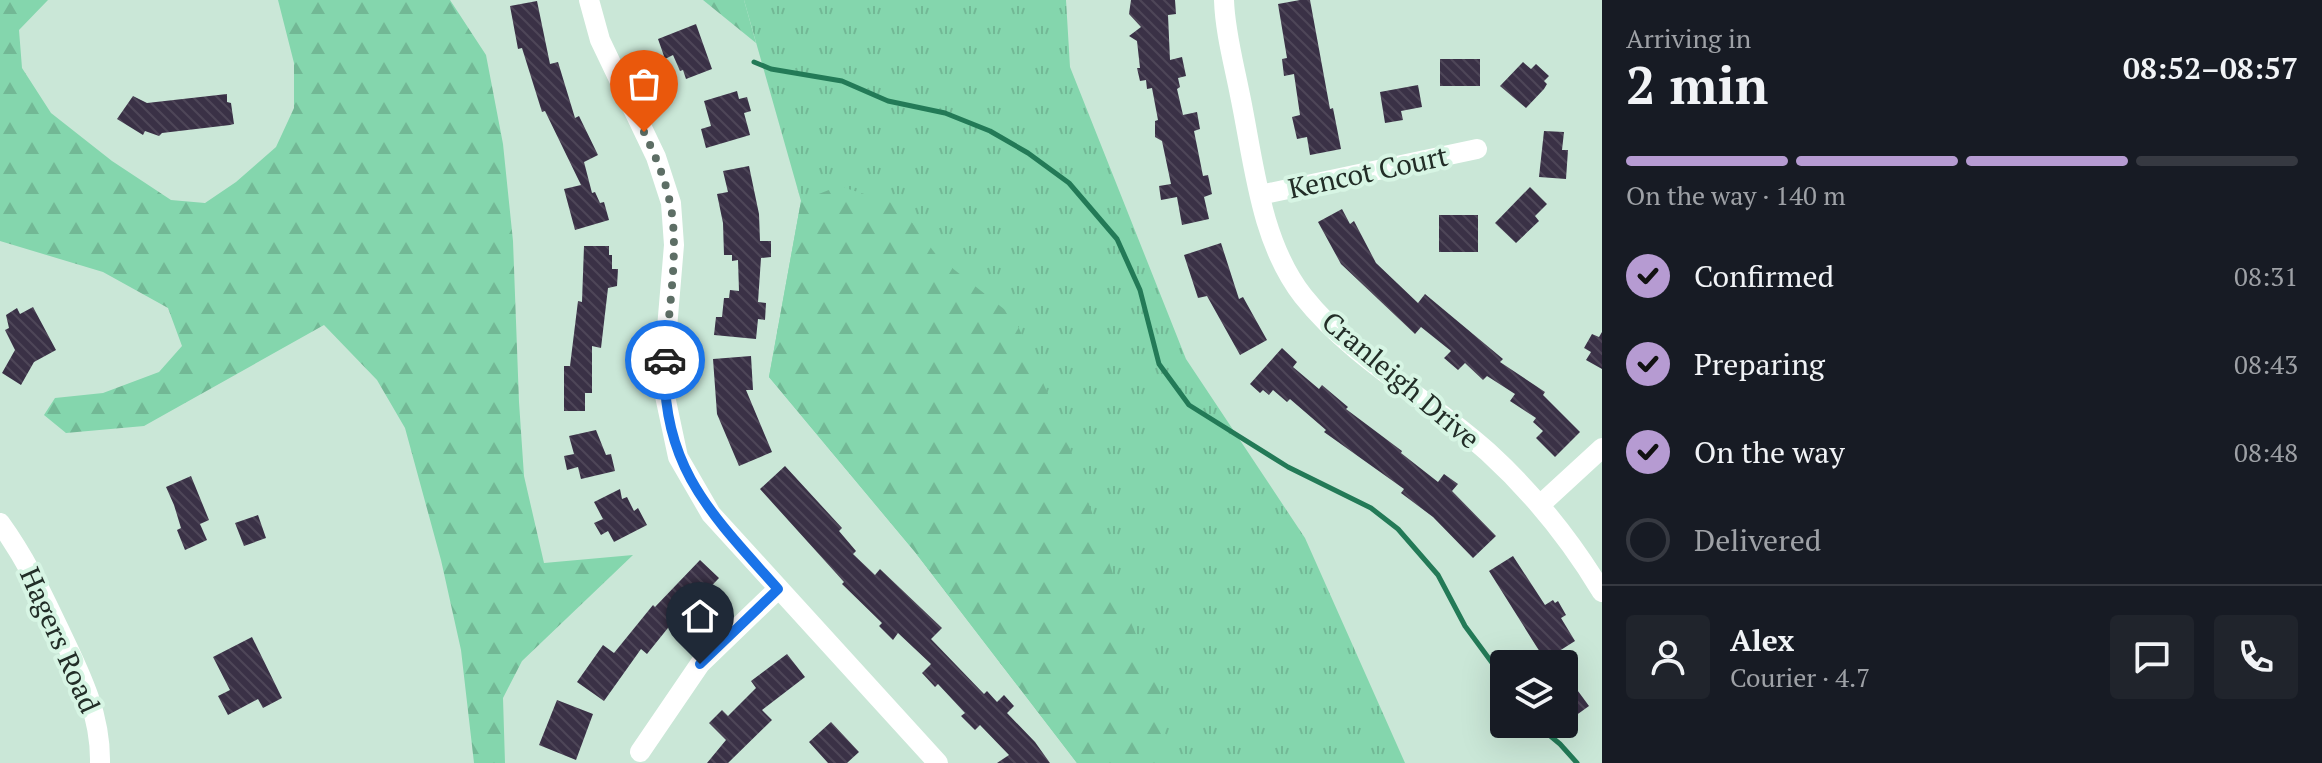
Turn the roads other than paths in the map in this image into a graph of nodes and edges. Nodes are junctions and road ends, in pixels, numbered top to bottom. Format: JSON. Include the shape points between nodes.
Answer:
{"nodes":[{"id":1,"x":589,"y":0,"type":"edge"},
{"id":2,"x":1224,"y":0,"type":"edge"},
{"id":3,"x":1477,"y":149,"type":"dead end"},
{"id":4,"x":1260,"y":195,"type":"junction"},
{"id":5,"x":1602,"y":448,"type":"edge"},
{"id":6,"x":1541,"y":504,"type":"junction"},
{"id":7,"x":0,"y":523,"type":"edge"},
{"id":8,"x":778,"y":589,"type":"junction"},
{"id":9,"x":1602,"y":592,"type":"edge"},
{"id":10,"x":640,"y":752,"type":"dead end"},
{"id":11,"x":100,"y":763,"type":"edge"},
{"id":12,"x":938,"y":763,"type":"edge"}],
"edges":[{"from":1,"to":8,"type":"street","via":[[600,40],[656,157],[671,203],[674,245],[664,364],[678,457],[711,514]]},
{"from":2,"to":4,"type":"street","name":"Cranleigh Drive"},
{"from":3,"to":4,"type":"street","name":"Kencot Court"},
{"from":4,"to":6,"type":"street","name":"Cranleigh Drive","via":[[1288,274],[1317,312],[1359,352],[1486,450]]},
{"from":5,"to":6,"type":"street"},
{"from":6,"to":9,"type":"street","name":"Cranleigh Drive"},
{"from":7,"to":11,"type":"street","name":"Hagers Road","via":[[34,577],[88,690],[100,735]]},
{"from":8,"to":10,"type":"street","via":[[700,664]]},
{"from":8,"to":12,"type":"street"}]}
